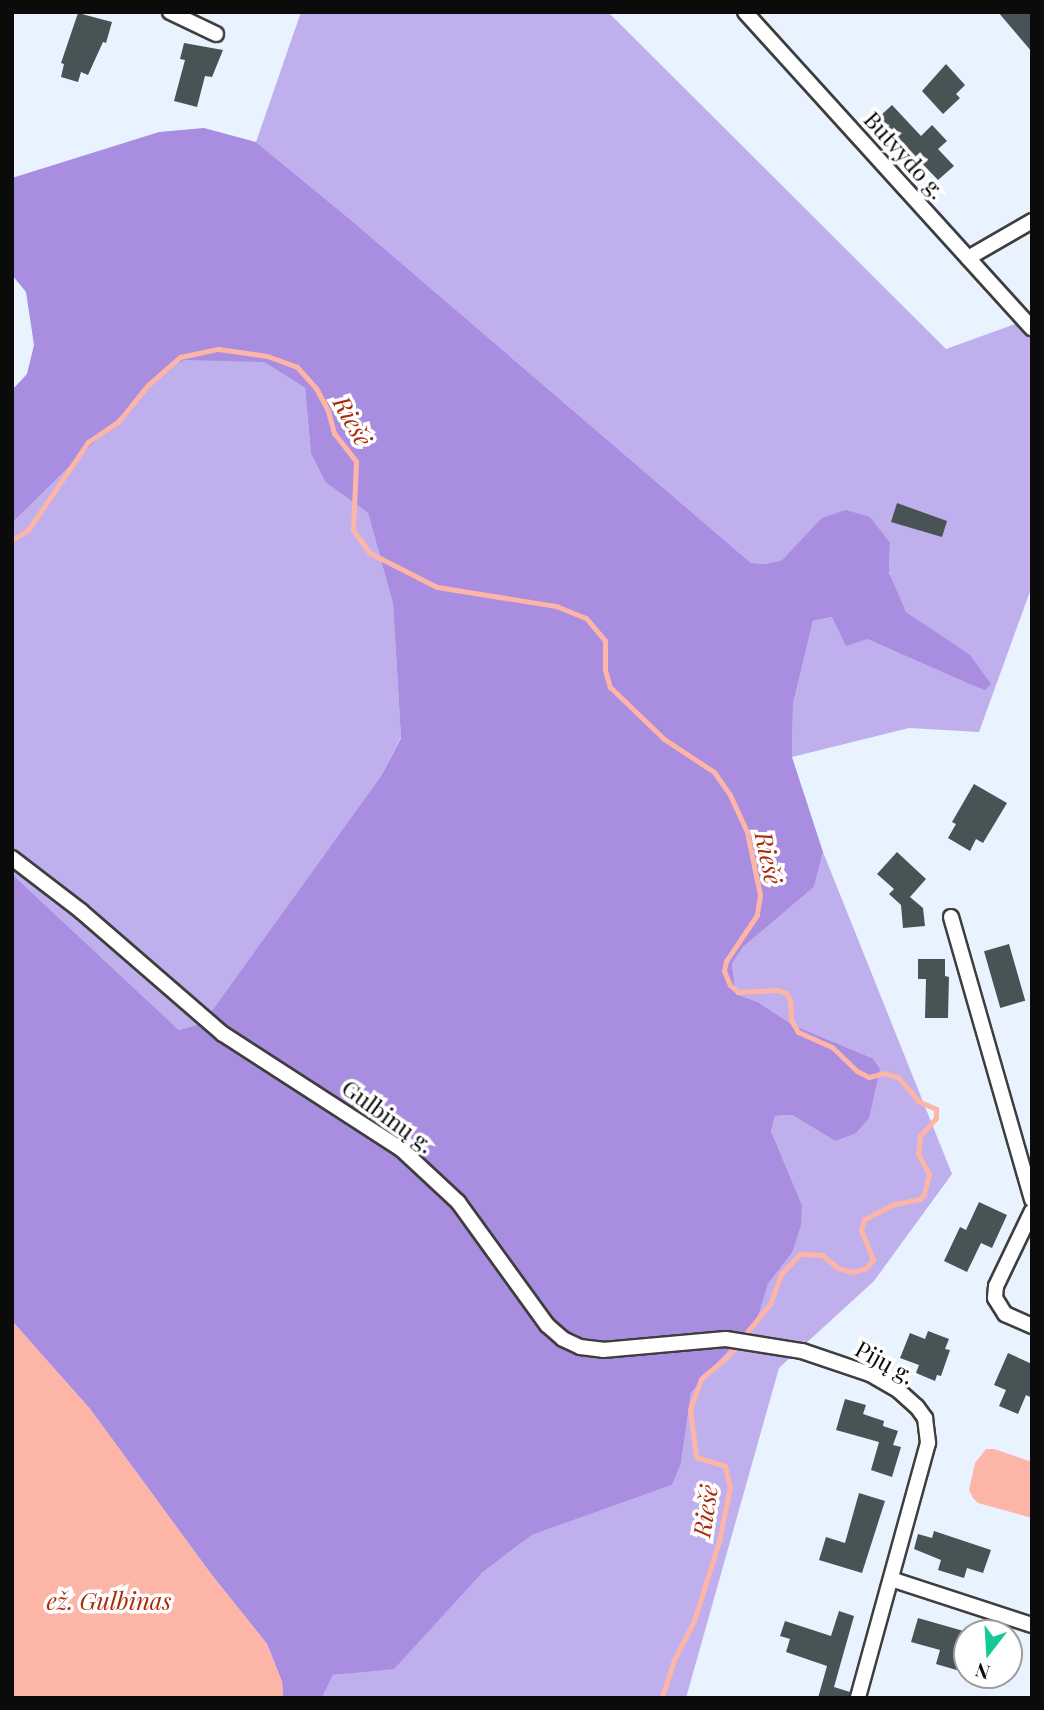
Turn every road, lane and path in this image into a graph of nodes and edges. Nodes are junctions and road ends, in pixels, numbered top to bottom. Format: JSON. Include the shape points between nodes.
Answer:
{"nodes":[{"id":1,"x":170,"y":12,"type":"edge"},
{"id":2,"x":745,"y":12,"type":"edge"},
{"id":3,"x":216,"y":34,"type":"dead end"},
{"id":4,"x":1032,"y":221,"type":"edge"},
{"id":5,"x":968,"y":258,"type":"junction"},
{"id":6,"x":1032,"y":328,"type":"edge"},
{"id":7,"x":12,"y":858,"type":"edge"},
{"id":8,"x":951,"y":918,"type":"dead end"},
{"id":9,"x":1032,"y":1200,"type":"edge"},
{"id":10,"x":1032,"y":1211,"type":"edge"},
{"id":11,"x":1032,"y":1326,"type":"edge"},
{"id":12,"x":778,"y":1347,"type":"joint"},
{"id":13,"x":891,"y":1579,"type":"junction"},
{"id":14,"x":1032,"y":1625,"type":"edge"},
{"id":15,"x":858,"y":1698,"type":"edge"}],
"edges":[{"from":1,"to":3,"type":"street"},
{"from":2,"to":5,"type":"street","name":"Butvydo g."},
{"from":4,"to":5,"type":"street"},
{"from":5,"to":6,"type":"street","name":"Butvydo g."},
{"from":7,"to":12,"type":"street","name":"Gulbinų g.","via":[[223,1034],[401,1149],[458,1202],[547,1325],[563,1339],[603,1350],[726,1339]]},
{"from":8,"to":9,"type":"street"},
{"from":10,"to":11,"type":"street","via":[[996,1286],[995,1298],[1005,1314]]},
{"from":12,"to":13,"type":"street","name":"Pijų g.","via":[[829,1358],[870,1374],[899,1391],[925,1418],[928,1443]]},
{"from":13,"to":14,"type":"street"},
{"from":13,"to":15,"type":"street","name":"Pijų g."}]}
